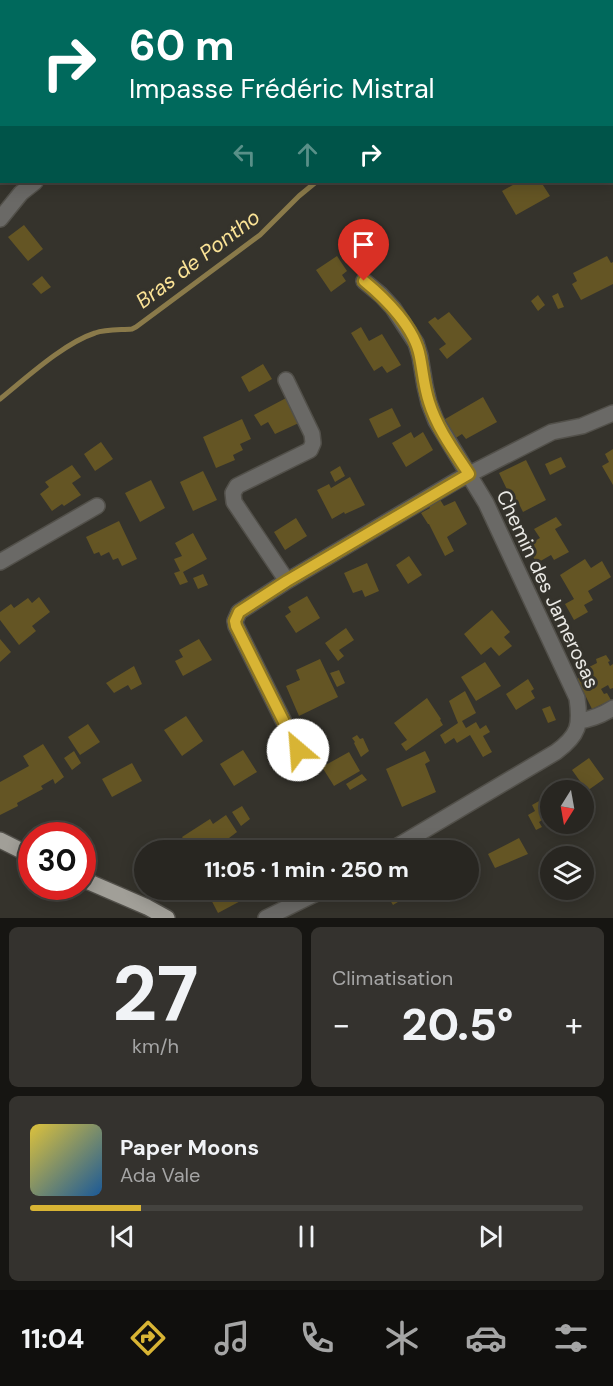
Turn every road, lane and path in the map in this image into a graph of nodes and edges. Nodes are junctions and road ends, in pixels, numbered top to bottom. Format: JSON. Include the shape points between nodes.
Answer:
{"nodes":[{"id":1,"x":34,"y":183,"type":"edge"},
{"id":2,"x":0,"y":219,"type":"edge"},
{"id":3,"x":364,"y":281,"type":"dead end"},
{"id":4,"x":286,"y":380,"type":"dead end"},
{"id":5,"x":613,"y":413,"type":"edge"},
{"id":6,"x":469,"y":474,"type":"junction"},
{"id":7,"x":97,"y":506,"type":"dead end"},
{"id":8,"x":0,"y":562,"type":"edge"},
{"id":9,"x":287,"y":581,"type":"junction"},
{"id":10,"x":613,"y":708,"type":"edge"},
{"id":11,"x":579,"y":721,"type":"junction"},
{"id":12,"x":308,"y":770,"type":"dead end"},
{"id":13,"x":0,"y":840,"type":"edge"},
{"id":14,"x":408,"y":840,"type":"edge"},
{"id":15,"x":18,"y":849,"type":"edge"},
{"id":16,"x":96,"y":885,"type":"edge"},
{"id":17,"x":303,"y":900,"type":"edge"},
{"id":18,"x":167,"y":918,"type":"edge"},
{"id":19,"x":266,"y":918,"type":"edge"}],
"edges":[{"from":1,"to":2,"type":"street"},
{"from":3,"to":6,"type":"street","name":"Chemin des Jamerosas","via":[[393,308],[416,343],[436,421]]},
{"from":4,"to":9,"type":"street","via":[[312,434],[310,450],[237,486],[233,493],[234,502]]},
{"from":5,"to":6,"type":"street","via":[[582,426],[552,432]]},
{"from":6,"to":9,"type":"street"},
{"from":6,"to":11,"type":"street","name":"Chemin des Jamerosas","via":[[577,698]]},
{"from":7,"to":8,"type":"street"},
{"from":9,"to":12,"type":"street","via":[[239,612],[235,621]]},
{"from":10,"to":11,"type":"street"},
{"from":11,"to":14,"type":"street","name":"Chemin des Jamerosas","via":[[570,742],[556,752]]},
{"from":13,"to":15,"type":"main road"},
{"from":16,"to":18,"type":"main road"},
{"from":17,"to":19,"type":"street"}]}
